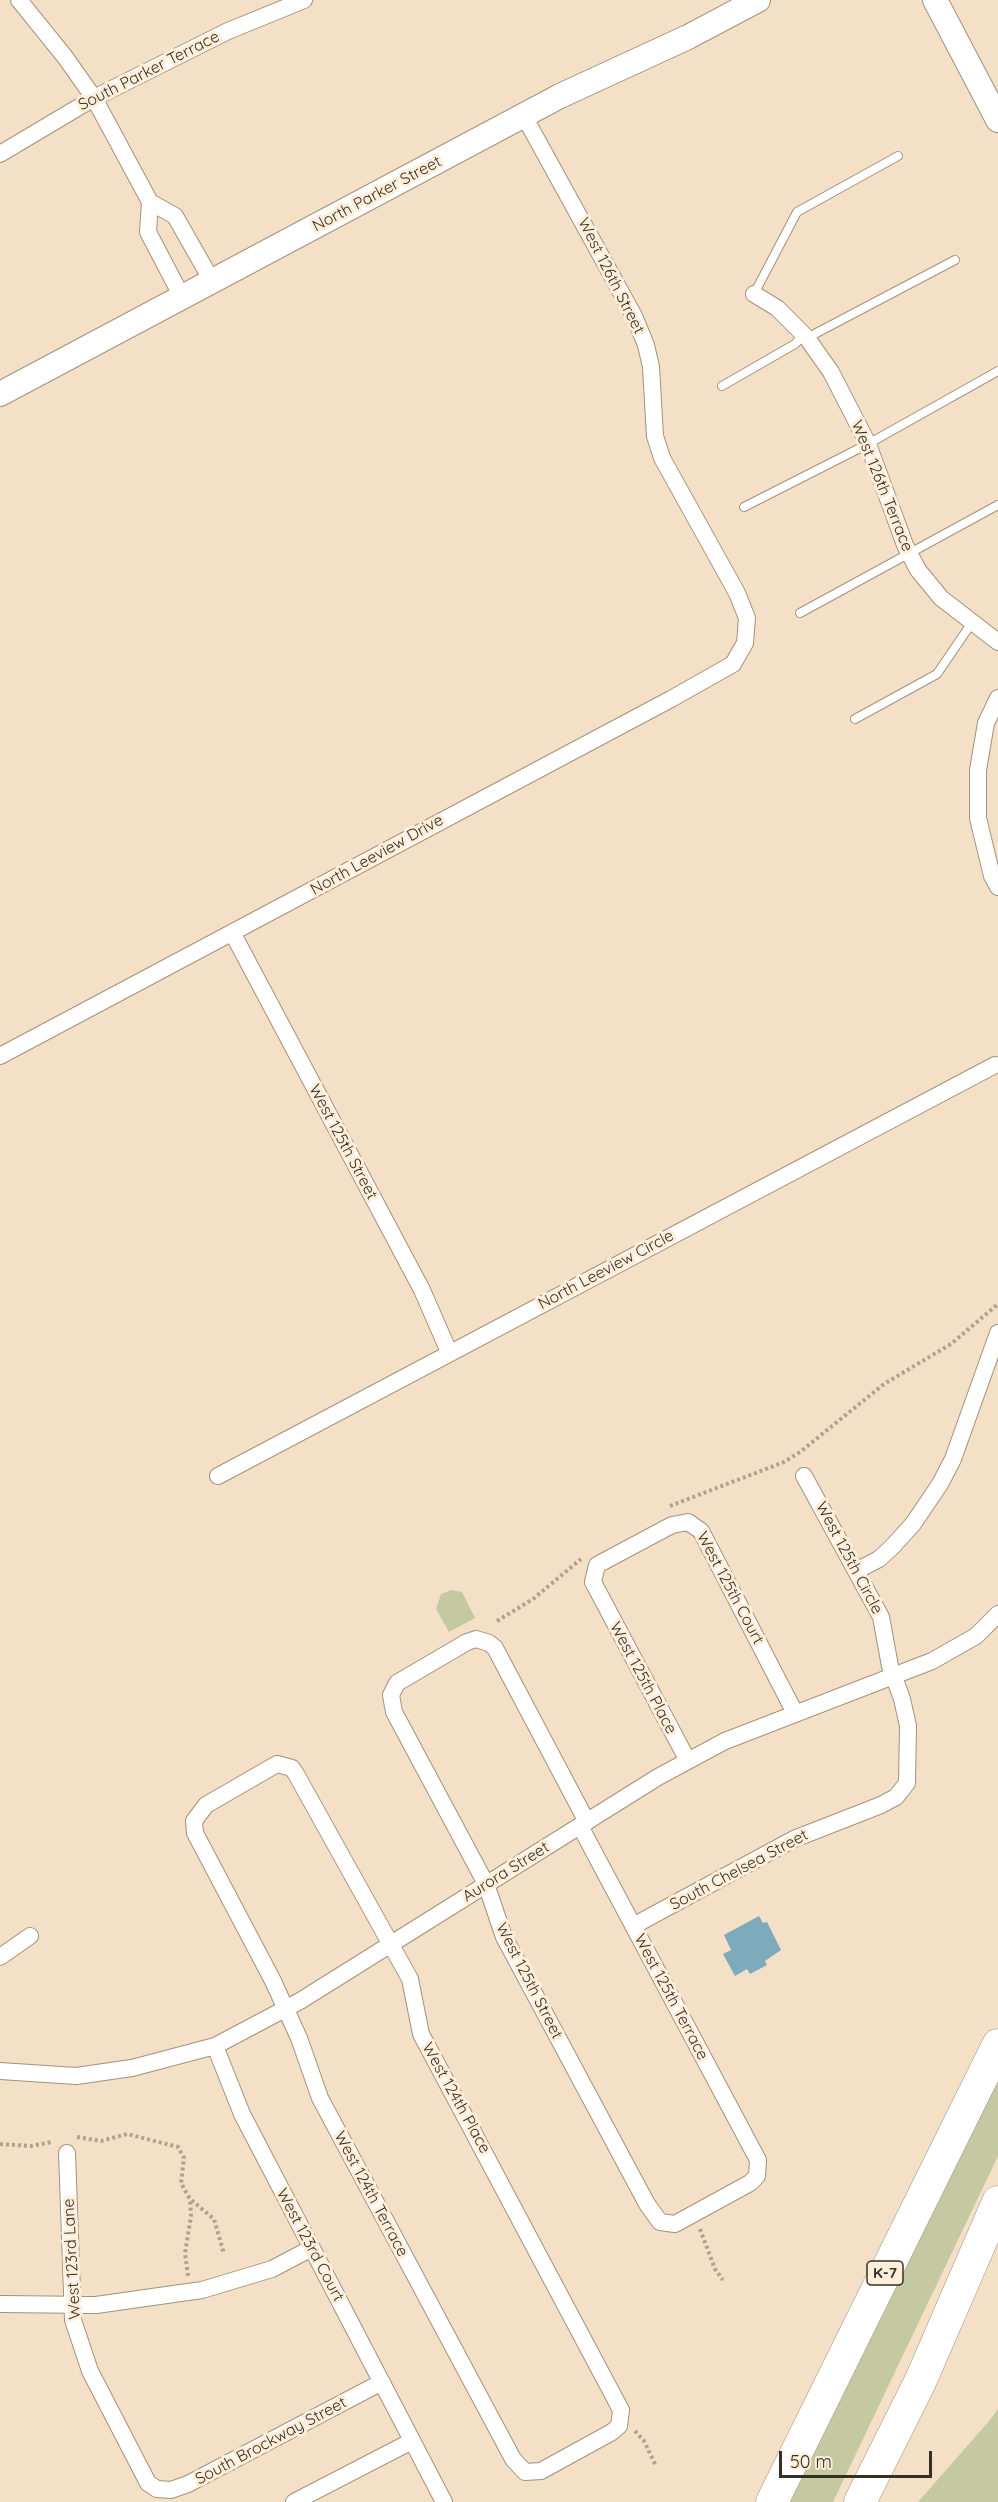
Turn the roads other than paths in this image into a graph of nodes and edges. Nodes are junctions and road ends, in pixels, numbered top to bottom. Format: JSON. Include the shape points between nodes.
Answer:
{"nodes":[{"id":1,"x":19,"y":0,"type":"edge"},
{"id":2,"x":304,"y":0,"type":"edge"},
{"id":3,"x":758,"y":0,"type":"edge"},
{"id":4,"x":935,"y":0,"type":"edge"},
{"id":5,"x":94,"y":98,"type":"junction"},
{"id":6,"x":524,"y":116,"type":"junction"},
{"id":7,"x":998,"y":120,"type":"edge"},
{"id":8,"x":0,"y":154,"type":"edge"},
{"id":9,"x":898,"y":156,"type":"dead end"},
{"id":10,"x":150,"y":202,"type":"junction"},
{"id":11,"x":955,"y":260,"type":"dead end"},
{"id":12,"x":212,"y":281,"type":"junction"},
{"id":13,"x":754,"y":294,"type":"joint"},
{"id":14,"x":182,"y":297,"type":"junction"},
{"id":15,"x":805,"y":337,"type":"junction"},
{"id":16,"x":998,"y":371,"type":"edge"},
{"id":17,"x":722,"y":386,"type":"dead end"},
{"id":18,"x":0,"y":394,"type":"edge"},
{"id":19,"x":868,"y":444,"type":"junction"},
{"id":20,"x":998,"y":505,"type":"edge"},
{"id":21,"x":744,"y":507,"type":"dead end"},
{"id":22,"x":909,"y":553,"type":"junction"},
{"id":23,"x":800,"y":613,"type":"dead end"},
{"id":24,"x":971,"y":624,"type":"junction"},
{"id":25,"x":998,"y":642,"type":"edge"},
{"id":26,"x":745,"y":643,"type":"joint"},
{"id":27,"x":998,"y":698,"type":"edge"},
{"id":28,"x":855,"y":719,"type":"dead end"},
{"id":29,"x":998,"y":887,"type":"edge"},
{"id":30,"x":232,"y":934,"type":"junction"},
{"id":31,"x":0,"y":1056,"type":"edge"},
{"id":32,"x":995,"y":1065,"type":"dead end"},
{"id":33,"x":998,"y":1333,"type":"edge"},
{"id":34,"x":449,"y":1352,"type":"junction"},
{"id":35,"x":218,"y":1476,"type":"dead end"},
{"id":36,"x":804,"y":1476,"type":"dead end"},
{"id":37,"x":856,"y":1571,"type":"junction"},
{"id":38,"x":599,"y":1594,"type":"joint"},
{"id":39,"x":998,"y":1614,"type":"edge"},
{"id":40,"x":482,"y":1641,"type":"joint"},
{"id":41,"x":893,"y":1677,"type":"junction"},
{"id":42,"x":795,"y":1713,"type":"junction"},
{"id":43,"x":688,"y":1761,"type":"junction"},
{"id":44,"x":201,"y":1810,"type":"joint"},
{"id":45,"x":583,"y":1824,"type":"junction"},
{"id":46,"x":486,"y":1884,"type":"junction"},
{"id":47,"x":633,"y":1926,"type":"junction"},
{"id":48,"x":30,"y":1936,"type":"dead end"},
{"id":49,"x":389,"y":1944,"type":"junction"},
{"id":50,"x":0,"y":1957,"type":"edge"},
{"id":51,"x":285,"y":2009,"type":"junction"},
{"id":52,"x":998,"y":2045,"type":"edge"},
{"id":53,"x":215,"y":2046,"type":"junction"},
{"id":54,"x":0,"y":2071,"type":"edge"},
{"id":55,"x":66,"y":2143,"type":"road end"},
{"id":56,"x":759,"y":2169,"type":"joint"},
{"id":57,"x":998,"y":2202,"type":"edge"},
{"id":58,"x":312,"y":2248,"type":"junction"},
{"id":59,"x":0,"y":2304,"type":"edge"},
{"id":60,"x":72,"y":2305,"type":"junction"},
{"id":61,"x":382,"y":2382,"type":"junction"},
{"id":62,"x":625,"y":2425,"type":"joint"},
{"id":63,"x":412,"y":2440,"type":"junction"},
{"id":64,"x":157,"y":2489,"type":"joint"},
{"id":65,"x":294,"y":2502,"type":"edge"},
{"id":66,"x":444,"y":2502,"type":"edge"},
{"id":67,"x":772,"y":2502,"type":"edge"},
{"id":68,"x":860,"y":2502,"type":"edge"}],
"edges":[{"from":1,"to":5,"type":"street"},
{"from":2,"to":5,"type":"street","name":"South Parker Terrace","via":[[228,31]]},
{"from":3,"to":6,"type":"street","name":"North Parker Street"},
{"from":4,"to":7,"type":"street"},
{"from":5,"to":8,"type":"street","name":"South Parker Terrace"},
{"from":5,"to":10,"type":"street"},
{"from":6,"to":12,"type":"street","name":"North Parker Street"},
{"from":6,"to":26,"type":"street","name":"West 126th Street","via":[[634,316],[651,368],[655,436],[662,458],[736,593],[747,618]]},
{"from":9,"to":13,"type":"lane","via":[[797,212]]},
{"from":10,"to":12,"type":"street","via":[[175,216]]},
{"from":10,"to":14,"type":"street","via":[[148,232]]},
{"from":11,"to":15,"type":"lane"},
{"from":12,"to":14,"type":"street","name":"North Parker Street"},
{"from":13,"to":15,"type":"street","name":"West 126th Terrace","via":[[777,308]]},
{"from":14,"to":18,"type":"street","name":"North Parker Street"},
{"from":15,"to":17,"type":"lane"},
{"from":15,"to":19,"type":"street","name":"West 126th Terrace","via":[[831,372]]},
{"from":16,"to":19,"type":"lane"},
{"from":19,"to":21,"type":"lane"},
{"from":19,"to":22,"type":"street","name":"West 126th Terrace"},
{"from":20,"to":22,"type":"lane"},
{"from":22,"to":23,"type":"lane"},
{"from":22,"to":24,"type":"street","name":"West 126th Terrace","via":[[941,598]]},
{"from":24,"to":25,"type":"street","name":"West 126th Terrace"},
{"from":24,"to":28,"type":"lane","via":[[937,674]]},
{"from":26,"to":30,"type":"street","name":"North Leeview Drive","via":[[733,664]]},
{"from":27,"to":29,"type":"street","via":[[986,723],[980,758],[978,818]]},
{"from":30,"to":31,"type":"street","name":"North Leeview Drive"},
{"from":30,"to":34,"type":"street","name":"West 125th Street","via":[[422,1290]]},
{"from":32,"to":34,"type":"street","name":"North Leeview Circle"},
{"from":33,"to":37,"type":"street","via":[[953,1459],[940,1484],[892,1547]]},
{"from":34,"to":35,"type":"street","name":"North Leeview Circle"},
{"from":36,"to":37,"type":"street","name":"West 125th Circle"},
{"from":37,"to":41,"type":"street","name":"West 125th Circle","via":[[881,1617]]},
{"from":38,"to":42,"type":"street","name":"West 125th Court","via":[[593,1582],[597,1565],[681,1521],[693,1524],[701,1531]]},
{"from":38,"to":43,"type":"street","name":"West 125th Place"},
{"from":39,"to":41,"type":"street","name":"Aurora Street","via":[[976,1636]]},
{"from":40,"to":45,"type":"street","name":"West 125th Terrace","via":[[495,1648]]},
{"from":40,"to":46,"type":"street","name":"West 125th Street","via":[[468,1641],[400,1680],[394,1687],[391,1703]]},
{"from":41,"to":42,"type":"street","name":"Aurora Street"},
{"from":41,"to":47,"type":"street","name":"South Chelsea Street","via":[[908,1726],[907,1784],[896,1797],[794,1839]]},
{"from":42,"to":43,"type":"street","name":"Aurora Street","via":[[725,1741]]},
{"from":43,"to":45,"type":"street","name":"Aurora Street"},
{"from":44,"to":49,"type":"street","name":"West 124th Place","via":[[278,1764],[292,1768]]},
{"from":44,"to":51,"type":"street","name":"West 124th Terrace","via":[[194,1821],[195,1833]]},
{"from":45,"to":46,"type":"street","name":"Aurora Street"},
{"from":45,"to":47,"type":"street","name":"West 125th Terrace"},
{"from":46,"to":49,"type":"street","name":"Aurora Street"},
{"from":46,"to":56,"type":"street","name":"West 125th Street","via":[[504,1936],[655,2217],[660,2222],[675,2224],[740,2190],[757,2176]]},
{"from":47,"to":56,"type":"street","name":"West 125th Terrace","via":[[750,2143]]},
{"from":48,"to":50,"type":"street"},
{"from":49,"to":51,"type":"street","name":"Aurora Street"},
{"from":49,"to":62,"type":"street","name":"West 124th Place","via":[[410,1979],[421,2034],[617,2399]]},
{"from":51,"to":53,"type":"street","name":"Aurora Street"},
{"from":51,"to":62,"type":"street","name":"West 124th Terrace","via":[[320,2098],[519,2468],[525,2472],[541,2471]]},
{"from":52,"to":67,"type":"highway","number":"K-7"},
{"from":53,"to":54,"type":"street","name":"Aurora Street","via":[[132,2068],[76,2076]]},
{"from":53,"to":58,"type":"street","name":"West 123rd Court","via":[[242,2114]]},
{"from":55,"to":60,"type":"street","name":"West 123rd Lane"},
{"from":57,"to":68,"type":"highway","via":[[920,2382]]},
{"from":58,"to":60,"type":"street","via":[[272,2269],[202,2290],[137,2301]]},
{"from":58,"to":61,"type":"street","name":"West 123rd Court"},
{"from":59,"to":60,"type":"street"},
{"from":60,"to":64,"type":"street","name":"West 123rd Lane","via":[[78,2339],[90,2371],[148,2483]]},
{"from":61,"to":63,"type":"street","name":"West 123rd Court"},
{"from":61,"to":64,"type":"street","name":"South Brockway Street","via":[[188,2484],[171,2490]]},
{"from":63,"to":65,"type":"street"},
{"from":63,"to":66,"type":"street","name":"West 123rd Court"}]}
